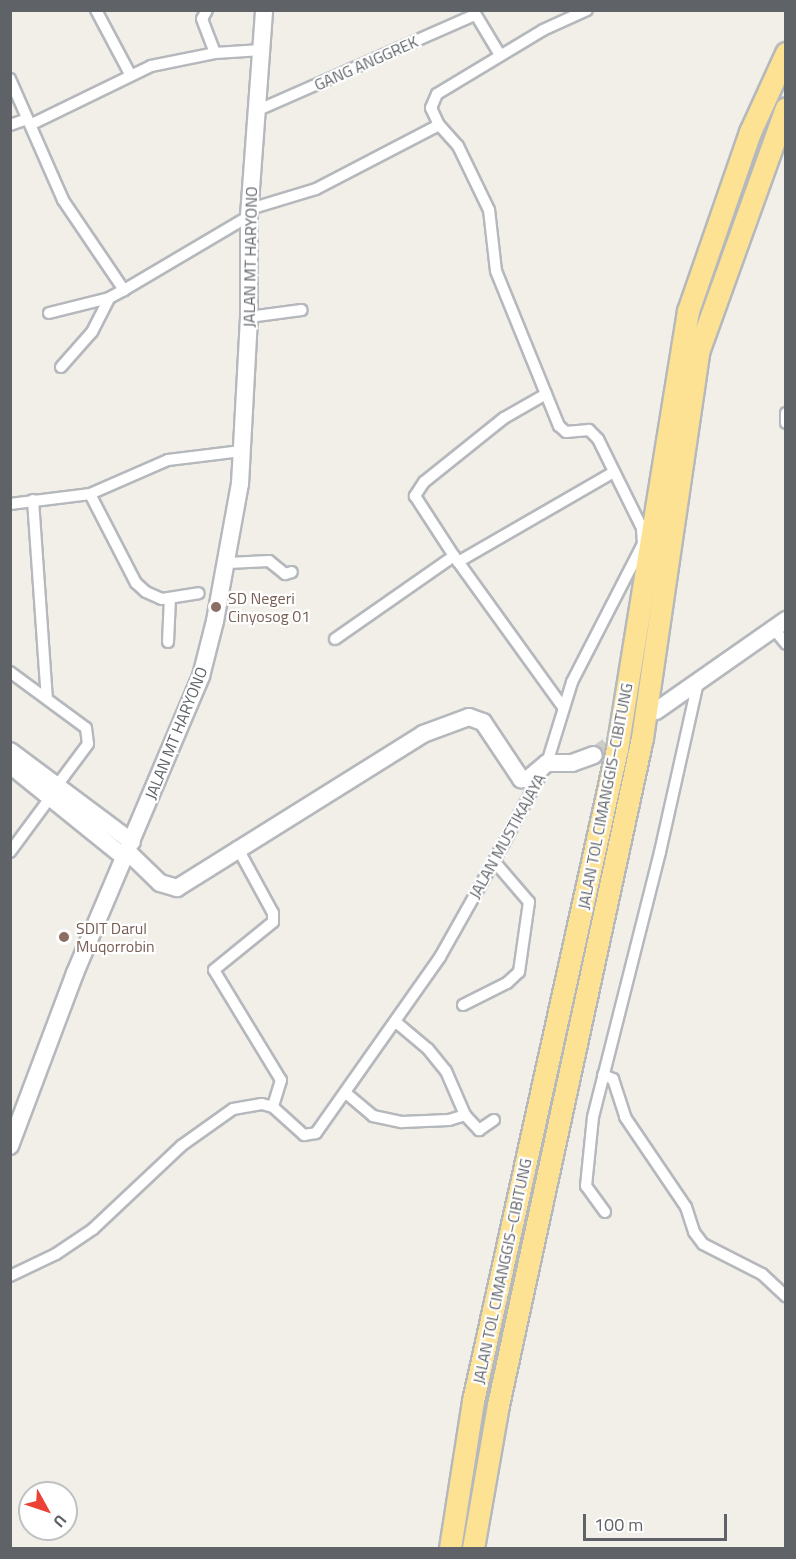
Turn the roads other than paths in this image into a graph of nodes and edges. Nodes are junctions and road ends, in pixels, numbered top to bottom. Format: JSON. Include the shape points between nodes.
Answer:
{"nodes":[{"id":1,"x":96,"y":10,"type":"edge"},
{"id":2,"x":207,"y":10,"type":"edge"},
{"id":3,"x":264,"y":10,"type":"edge"},
{"id":4,"x":587,"y":10,"type":"edge"},
{"id":5,"x":474,"y":13,"type":"edge"},
{"id":6,"x":262,"y":50,"type":"junction"},
{"id":7,"x":215,"y":53,"type":"junction"},
{"id":8,"x":786,"y":53,"type":"edge"},
{"id":9,"x":500,"y":55,"type":"junction"},
{"id":10,"x":130,"y":74,"type":"junction"},
{"id":11,"x":10,"y":79,"type":"edge"},
{"id":12,"x":786,"y":108,"type":"edge"},
{"id":13,"x":256,"y":111,"type":"junction"},
{"id":14,"x":29,"y":122,"type":"junction"},
{"id":15,"x":10,"y":125,"type":"edge"},
{"id":16,"x":440,"y":125,"type":"junction"},
{"id":17,"x":249,"y":213,"type":"junction"},
{"id":18,"x":124,"y":290,"type":"junction"},
{"id":19,"x":108,"y":298,"type":"junction"},
{"id":20,"x":302,"y":310,"type":"dead end"},
{"id":21,"x":49,"y":313,"type":"dead end"},
{"id":22,"x":249,"y":317,"type":"junction"},
{"id":23,"x":61,"y":367,"type":"dead end"},
{"id":24,"x":546,"y":394,"type":"junction"},
{"id":25,"x":786,"y":413,"type":"edge"},
{"id":26,"x":786,"y":423,"type":"edge"},
{"id":27,"x":241,"y":452,"type":"junction"},
{"id":28,"x":614,"y":472,"type":"junction"},
{"id":29,"x":90,"y":494,"type":"junction"},
{"id":30,"x":37,"y":500,"type":"junction"},
{"id":31,"x":10,"y":504,"type":"edge"},
{"id":32,"x":456,"y":559,"type":"junction"},
{"id":33,"x":228,"y":563,"type":"junction"},
{"id":34,"x":292,"y":572,"type":"dead end"},
{"id":35,"x":199,"y":593,"type":"dead end"},
{"id":36,"x":170,"y":598,"type":"junction"},
{"id":37,"x":780,"y":624,"type":"edge"},
{"id":38,"x":335,"y":639,"type":"dead end"},
{"id":39,"x":168,"y":642,"type":"dead end"},
{"id":40,"x":786,"y":644,"type":"edge"},
{"id":41,"x":10,"y":672,"type":"edge"},
{"id":42,"x":698,"y":681,"type":"junction"},
{"id":43,"x":47,"y":698,"type":"junction"},
{"id":44,"x":563,"y":707,"type":"junction"},
{"id":45,"x":656,"y":711,"type":"tunnel mouth"},
{"id":46,"x":10,"y":751,"type":"edge"},
{"id":47,"x":594,"y":755,"type":"tunnel mouth"},
{"id":48,"x":547,"y":763,"type":"junction"},
{"id":49,"x":10,"y":765,"type":"edge"},
{"id":50,"x":62,"y":800,"type":"junction"},
{"id":51,"x":237,"y":847,"type":"junction"},
{"id":52,"x":11,"y":850,"type":"edge"},
{"id":53,"x":128,"y":850,"type":"junction"},
{"id":54,"x":494,"y":861,"type":"junction"},
{"id":55,"x":463,"y":1005,"type":"dead end"},
{"id":56,"x":397,"y":1023,"type":"junction"},
{"id":57,"x":603,"y":1075,"type":"junction"},
{"id":58,"x":347,"y":1094,"type":"junction"},
{"id":59,"x":273,"y":1107,"type":"junction"},
{"id":60,"x":465,"y":1115,"type":"junction"},
{"id":61,"x":494,"y":1120,"type":"dead end"},
{"id":62,"x":10,"y":1146,"type":"edge"},
{"id":63,"x":605,"y":1212,"type":"dead end"},
{"id":64,"x":10,"y":1276,"type":"edge"},
{"id":65,"x":786,"y":1296,"type":"edge"},
{"id":66,"x":450,"y":1548,"type":"edge"},
{"id":67,"x":473,"y":1548,"type":"edge"}],
"edges":[{"from":1,"to":10,"type":"street"},
{"from":2,"to":7,"type":"street","via":[[202,19]]},
{"from":3,"to":6,"type":"main road","name":"JALAN MT HARYONO"},
{"from":4,"to":9,"type":"street"},
{"from":5,"to":9,"type":"street"},
{"from":5,"to":13,"type":"street","name":"GANG ANGGREK"},
{"from":6,"to":7,"type":"street"},
{"from":6,"to":13,"type":"main road","name":"JALAN MT HARYONO"},
{"from":7,"to":10,"type":"street"},
{"from":8,"to":66,"type":"highway","name":"JALAN TOL CIMANGGIS–CIBITUNG","via":[[750,132],[688,311],[617,749],[473,1401]]},
{"from":9,"to":16,"type":"street","via":[[437,94],[431,108]]},
{"from":10,"to":14,"type":"street"},
{"from":11,"to":14,"type":"street"},
{"from":12,"to":67,"type":"highway","name":"JALAN TOL CIMANGGIS–CIBITUNG","via":[[698,352],[642,738],[498,1405]]},
{"from":13,"to":17,"type":"main road","name":"JALAN MT HARYONO"},
{"from":14,"to":15,"type":"street"},
{"from":14,"to":18,"type":"street","via":[[63,200]]},
{"from":16,"to":17,"type":"street","via":[[316,189]]},
{"from":16,"to":24,"type":"street","via":[[458,146],[489,210],[496,271]]},
{"from":17,"to":18,"type":"street"},
{"from":17,"to":22,"type":"main road","name":"JALAN MT HARYONO"},
{"from":18,"to":19,"type":"street"},
{"from":19,"to":21,"type":"street"},
{"from":19,"to":23,"type":"street","via":[[92,332]]},
{"from":20,"to":22,"type":"street"},
{"from":22,"to":27,"type":"main road","name":"JALAN MT HARYONO"},
{"from":24,"to":28,"type":"street","name":"JALAN MUSTIKAJAYA","via":[[560,429],[592,432]]},
{"from":24,"to":32,"type":"street","via":[[504,418],[416,491],[416,498]]},
{"from":25,"to":26,"type":"street"},
{"from":27,"to":29,"type":"street","via":[[168,460]]},
{"from":27,"to":33,"type":"main road","name":"JALAN MT HARYONO"},
{"from":28,"to":32,"type":"street"},
{"from":28,"to":44,"type":"street","name":"JALAN MUSTIKAJAYA","via":[[636,516],[644,544],[572,682]]},
{"from":29,"to":30,"type":"street"},
{"from":29,"to":36,"type":"street","via":[[136,583],[156,598]]},
{"from":30,"to":31,"type":"street"},
{"from":30,"to":43,"type":"street"},
{"from":32,"to":38,"type":"street"},
{"from":32,"to":44,"type":"street"},
{"from":33,"to":34,"type":"street","via":[[269,561],[285,574]]},
{"from":33,"to":53,"type":"main road","name":"JALAN MT HARYONO","via":[[201,676]]},
{"from":35,"to":36,"type":"street"},
{"from":36,"to":39,"type":"street"},
{"from":37,"to":40,"type":"street"},
{"from":37,"to":42,"type":"main road"},
{"from":41,"to":43,"type":"street"},
{"from":42,"to":45,"type":"main road"},
{"from":42,"to":57,"type":"street","via":[[660,852]]},
{"from":43,"to":50,"type":"street","via":[[86,728],[88,736],[88,744]]},
{"from":44,"to":48,"type":"street","name":"JALAN MUSTIKAJAYA"},
{"from":46,"to":50,"type":"main road"},
{"from":47,"to":48,"type":"main road","via":[[572,763]]},
{"from":48,"to":51,"type":"main road","via":[[521,779],[479,718],[461,719],[423,734]]},
{"from":48,"to":54,"type":"street","name":"JALAN MUSTIKAJAYA"},
{"from":49,"to":50,"type":"main road"},
{"from":50,"to":52,"type":"street"},
{"from":50,"to":53,"type":"main road"},
{"from":51,"to":53,"type":"main road","via":[[177,888],[168,888]]},
{"from":51,"to":59,"type":"street","via":[[274,918],[271,926],[214,970],[281,1080]]},
{"from":53,"to":62,"type":"main road","name":"JALAN MT HARYONO","via":[[46,1047]]},
{"from":54,"to":55,"type":"street","via":[[529,902],[519,972],[507,983]]},
{"from":54,"to":56,"type":"street","name":"JALAN MUSTIKAJAYA"},
{"from":56,"to":58,"type":"street","name":"JALAN MUSTIKAJAYA"},
{"from":56,"to":60,"type":"street","via":[[428,1049],[446,1071]]},
{"from":57,"to":63,"type":"street","via":[[585,1179],[586,1191]]},
{"from":57,"to":65,"type":"street","via":[[613,1079],[625,1117],[686,1207],[694,1232],[703,1244],[762,1274]]},
{"from":58,"to":59,"type":"street","name":"JALAN MUSTIKAJAYA","via":[[316,1133],[304,1135]]},
{"from":58,"to":60,"type":"street","via":[[373,1116],[402,1122],[448,1120]]},
{"from":59,"to":64,"type":"street","via":[[253,1105],[233,1110],[181,1146],[93,1228],[56,1254]]},
{"from":60,"to":61,"type":"street","via":[[479,1130]]}]}
